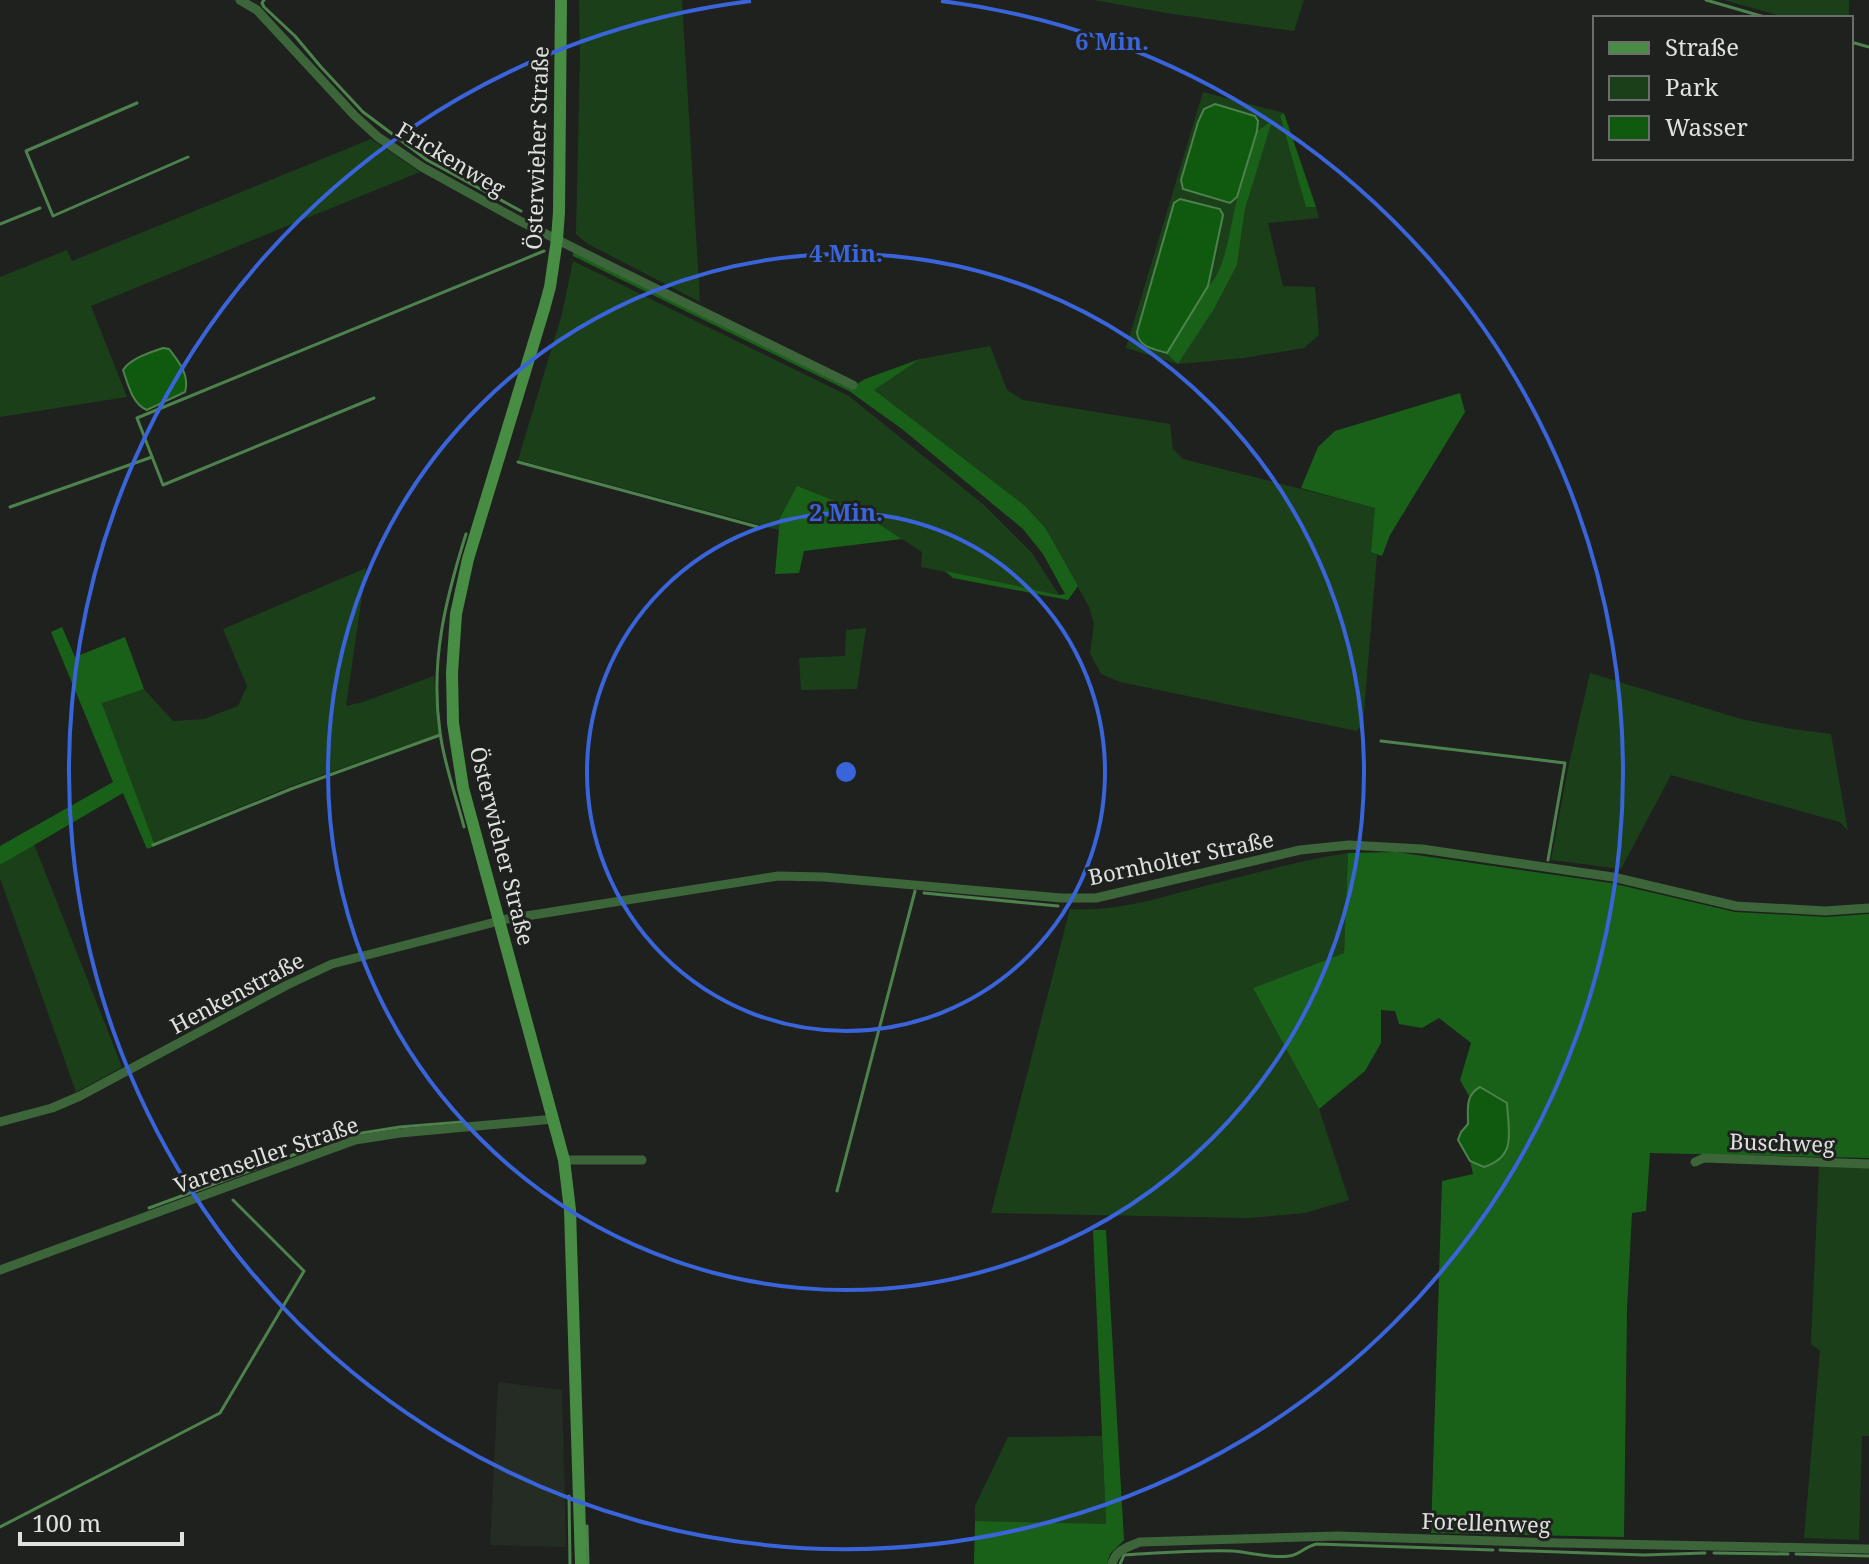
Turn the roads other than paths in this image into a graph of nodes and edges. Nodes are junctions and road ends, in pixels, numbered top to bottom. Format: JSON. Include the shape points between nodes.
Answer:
{"nodes":[{"id":1,"x":240,"y":0,"type":"edge"},
{"id":2,"x":561,"y":0,"type":"edge"},
{"id":3,"x":557,"y":239,"type":"junction"},
{"id":4,"x":853,"y":385,"type":"dead end"},
{"id":5,"x":1869,"y":908,"type":"edge"},
{"id":6,"x":500,"y":920,"type":"junction"},
{"id":7,"x":554,"y":1119,"type":"junction"},
{"id":8,"x":0,"y":1122,"type":"edge"},
{"id":9,"x":564,"y":1160,"type":"junction"},
{"id":10,"x":642,"y":1160,"type":"dead end"},
{"id":11,"x":1695,"y":1162,"type":"dead end"},
{"id":12,"x":1869,"y":1164,"type":"edge"},
{"id":13,"x":0,"y":1270,"type":"edge"},
{"id":14,"x":1869,"y":1549,"type":"edge"},
{"id":15,"x":581,"y":1564,"type":"edge"},
{"id":16,"x":1112,"y":1564,"type":"edge"}],
"edges":[{"from":1,"to":3,"type":"street","name":"Frickenweg","via":[[257,10],[378,137],[422,167]]},
{"from":2,"to":3,"type":"street","name":"Österwieher Straße"},
{"from":3,"to":4,"type":"street","name":"Frickenweg"},
{"from":3,"to":6,"type":"street","name":"Österwieher Straße","via":[[544,309],[468,559],[453,643],[456,748]]},
{"from":5,"to":6,"type":"street","name":"Bornholter Straße","via":[[1736,906],[1613,877],[1422,849],[1349,845],[1300,850],[1096,898],[778,876]]},
{"from":6,"to":7,"type":"street","name":"Österwieher Straße"},
{"from":6,"to":8,"type":"street","name":"Henkenstraße","via":[[332,964],[80,1096]]},
{"from":7,"to":9,"type":"street","name":"Österwieher Straße"},
{"from":7,"to":13,"type":"street","name":"Varenseller Straße","via":[[355,1140]]},
{"from":9,"to":10,"type":"street"},
{"from":9,"to":15,"type":"street","name":"Österwieher Straße"},
{"from":11,"to":12,"type":"street","name":"Buschweg","via":[[1704,1158]]},
{"from":14,"to":16,"type":"street","name":"Forellenweg","via":[[1337,1536],[1140,1542],[1125,1547]]}]}
